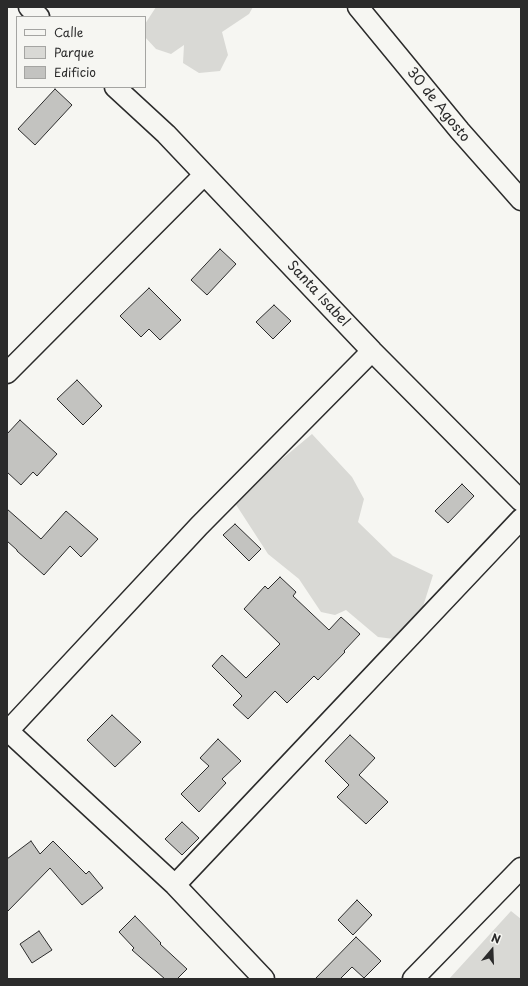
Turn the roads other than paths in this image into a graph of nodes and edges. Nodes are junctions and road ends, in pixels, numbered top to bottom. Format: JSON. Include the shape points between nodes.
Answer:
{"nodes":[{"id":1,"x":29,"y":7,"type":"edge"},
{"id":2,"x":358,"y":7,"type":"edge"},
{"id":3,"x":38,"y":16,"type":"edge"},
{"id":4,"x":116,"y":88,"type":"edge"},
{"id":5,"x":204,"y":174,"type":"junction"},
{"id":6,"x":521,"y":200,"type":"edge"},
{"id":7,"x":372,"y":351,"type":"junction"},
{"id":8,"x":7,"y":373,"type":"edge"},
{"id":9,"x":521,"y":501,"type":"edge"},
{"id":10,"x":521,"y":519,"type":"edge"},
{"id":11,"x":7,"y":731,"type":"edge"},
{"id":12,"x":521,"y":868,"type":"edge"},
{"id":13,"x":175,"y":885,"type":"junction"},
{"id":14,"x":264,"y":979,"type":"edge"},
{"id":15,"x":413,"y":979,"type":"edge"}],
"edges":[{"from":1,"to":3,"type":"street"},
{"from":2,"to":6,"type":"street","name":"30 de Agosto","via":[[460,131]]},
{"from":4,"to":5,"type":"street","name":"Santa Isabel","via":[[166,134]]},
{"from":5,"to":7,"type":"street","name":"Santa Isabel"},
{"from":5,"to":8,"type":"street"},
{"from":7,"to":9,"type":"street","name":"Santa Isabel"},
{"from":7,"to":11,"type":"street","via":[[199,526]]},
{"from":10,"to":13,"type":"street"},
{"from":11,"to":13,"type":"street"},
{"from":12,"to":15,"type":"street"},
{"from":13,"to":14,"type":"street"}]}
